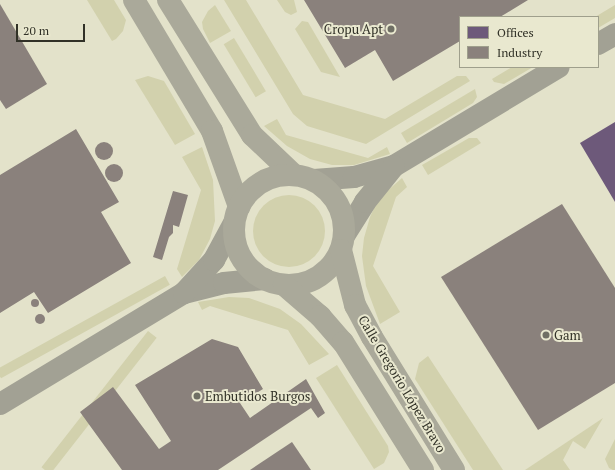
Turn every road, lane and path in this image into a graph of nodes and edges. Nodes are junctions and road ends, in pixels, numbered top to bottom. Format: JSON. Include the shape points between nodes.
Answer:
{"nodes":[{"id":1,"x":134,"y":0,"type":"edge"},
{"id":2,"x":168,"y":0,"type":"edge"},
{"id":3,"x":615,"y":34,"type":"edge"},
{"id":4,"x":599,"y":43,"type":"edge"},
{"id":5,"x":558,"y":68,"type":"edge"},
{"id":6,"x":394,"y":166,"type":"junction"},
{"id":7,"x":293,"y":174,"type":"junction"},
{"id":8,"x":314,"y":180,"type":"junction"},
{"id":9,"x":236,"y":215,"type":"junction"},
{"id":10,"x":342,"y":243,"type":"junction"},
{"id":11,"x":274,"y":282,"type":"junction"},
{"id":12,"x":184,"y":292,"type":"junction"},
{"id":13,"x":0,"y":404,"type":"edge"},
{"id":14,"x":423,"y":470,"type":"edge"},
{"id":15,"x":454,"y":470,"type":"edge"}],
"edges":[{"from":1,"to":9,"type":"main road","via":[[212,131]]},
{"from":2,"to":7,"type":"main road","via":[[249,132]]},
{"from":3,"to":4,"type":"street"},
{"from":5,"to":6,"type":"street"},
{"from":6,"to":8,"type":"street","via":[[354,177]]},
{"from":6,"to":10,"type":"street","via":[[365,202]]},
{"from":7,"to":8,"type":"main road"},
{"from":7,"to":9,"type":"main road","via":[[282,174],[261,182],[244,197]]},
{"from":8,"to":10,"type":"main road","via":[[325,187],[338,203],[344,222]]},
{"from":9,"to":11,"type":"main road","via":[[238,250],[244,262]]},
{"from":9,"to":12,"type":"street","via":[[214,260]]},
{"from":10,"to":11,"type":"main road","via":[[332,265],[318,277],[296,285]]},
{"from":10,"to":15,"type":"main road","name":"Calle Gregorio López Bravo","via":[[356,305],[372,337]]},
{"from":11,"to":12,"type":"street","via":[[224,283]]},
{"from":11,"to":14,"type":"main road","name":"Calle Gregorio López Bravo","via":[[311,307],[339,337]]},
{"from":12,"to":13,"type":"street"}]}
